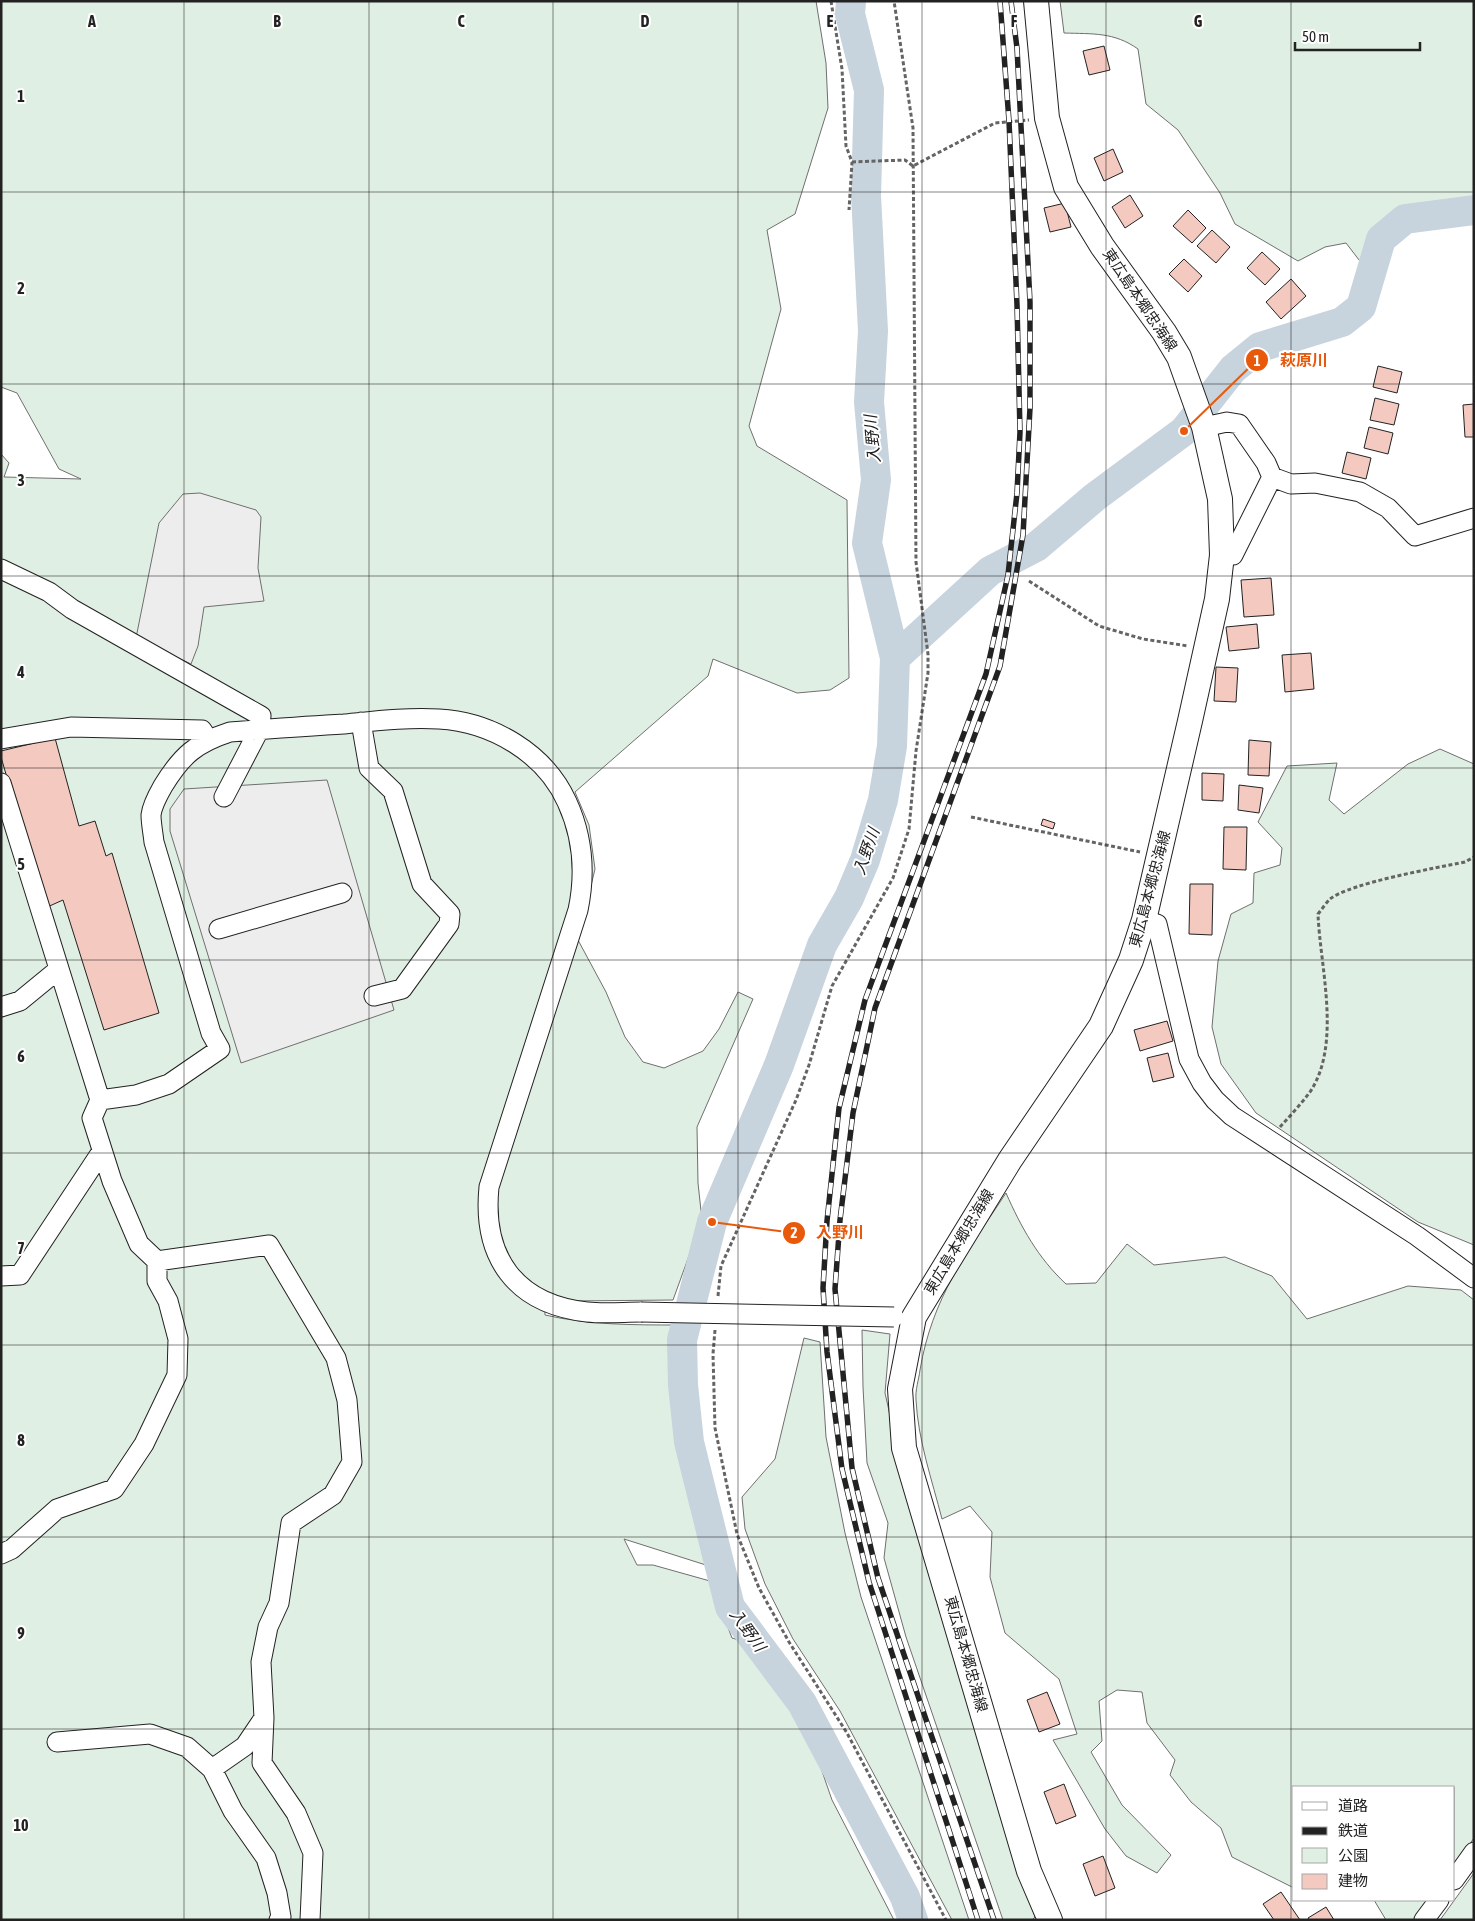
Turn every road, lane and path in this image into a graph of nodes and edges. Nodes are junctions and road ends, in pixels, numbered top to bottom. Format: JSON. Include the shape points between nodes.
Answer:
{"nodes":[{"id":1,"x":831,"y":1,"type":"edge"},
{"id":2,"x":894,"y":1,"type":"edge"},
{"id":3,"x":1036,"y":1,"type":"edge"},
{"id":4,"x":1047,"y":118,"type":"junction"},
{"id":5,"x":852,"y":162,"type":"junction"},
{"id":6,"x":913,"y":166,"type":"junction"},
{"id":7,"x":849,"y":210,"type":"dead end"},
{"id":8,"x":1204,"y":427,"type":"junction"},
{"id":9,"x":1272,"y":477,"type":"junction"},
{"id":10,"x":1474,"y":518,"type":"edge"},
{"id":11,"x":1222,"y":555,"type":"junction"},
{"id":12,"x":1,"y":569,"type":"edge"},
{"id":13,"x":1029,"y":581,"type":"dead end"},
{"id":14,"x":1206,"y":649,"type":"junction"},
{"id":15,"x":928,"y":654,"type":"dead end"},
{"id":16,"x":361,"y":722,"type":"junction"},
{"id":17,"x":259,"y":730,"type":"junction"},
{"id":18,"x":1,"y":739,"type":"edge"},
{"id":19,"x":208,"y":739,"type":"junction"},
{"id":20,"x":1,"y":783,"type":"edge"},
{"id":21,"x":224,"y":797,"type":"dead end"},
{"id":22,"x":971,"y":818,"type":"dead end"},
{"id":23,"x":1159,"y":856,"type":"junction"},
{"id":24,"x":1474,"y":858,"type":"edge"},
{"id":25,"x":342,"y":893,"type":"dead end"},
{"id":26,"x":1144,"y":920,"type":"junction"},
{"id":27,"x":219,"y":929,"type":"dead end"},
{"id":28,"x":59,"y":969,"type":"junction"},
{"id":29,"x":374,"y":996,"type":"dead end"},
{"id":30,"x":1,"y":1007,"type":"edge"},
{"id":31,"x":100,"y":1100,"type":"junction"},
{"id":32,"x":1270,"y":1139,"type":"junction"},
{"id":33,"x":102,"y":1151,"type":"junction"},
{"id":34,"x":157,"y":1261,"type":"junction"},
{"id":35,"x":1,"y":1276,"type":"edge"},
{"id":36,"x":1474,"y":1278,"type":"edge"},
{"id":37,"x":904,"y":1317,"type":"junction"},
{"id":38,"x":1,"y":1554,"type":"edge"},
{"id":39,"x":264,"y":1718,"type":"junction"},
{"id":40,"x":57,"y":1742,"type":"dead end"},
{"id":41,"x":212,"y":1769,"type":"junction"},
{"id":42,"x":1474,"y":1852,"type":"edge"},
{"id":43,"x":1455,"y":1879,"type":"edge"},
{"id":44,"x":1438,"y":1901,"type":"edge"},
{"id":45,"x":279,"y":1920,"type":"edge"},
{"id":46,"x":310,"y":1920,"type":"edge"},
{"id":47,"x":1050,"y":1920,"type":"edge"},
{"id":48,"x":1424,"y":1920,"type":"edge"}],
"edges":[{"from":1,"to":5,"type":"path","via":[[842,69],[846,146]]},
{"from":2,"to":6,"type":"path","via":[[913,128]]},
{"from":3,"to":4,"type":"main road","name":"東広島本郷忠海線"},
{"from":4,"to":6,"type":"path","via":[[995,123]]},
{"from":4,"to":8,"type":"main road","name":"東広島本郷忠海線","via":[[1066,187],[1102,246],[1174,349]]},
{"from":5,"to":6,"type":"path","via":[[905,160]]},
{"from":5,"to":7,"type":"path"},
{"from":6,"to":15,"type":"path","via":[[916,562]]},
{"from":8,"to":9,"type":"street","via":[[1227,422],[1239,424]]},
{"from":8,"to":11,"type":"main road","name":"東広島本郷忠海線","via":[[1220,499]]},
{"from":9,"to":10,"type":"street","via":[[1291,484],[1315,483],[1360,492],[1388,508],[1415,536]]},
{"from":9,"to":11,"type":"street","via":[[1233,554]]},
{"from":11,"to":14,"type":"main road","name":"東広島本郷忠海線"},
{"from":12,"to":17,"type":"street","via":[[49,592],[80,614],[261,716]]},
{"from":13,"to":14,"type":"path","via":[[1099,626],[1143,639]]},
{"from":14,"to":23,"type":"main road","name":"東広島本郷忠海線"},
{"from":16,"to":17,"type":"street"},
{"from":16,"to":29,"type":"street","via":[[370,768],[393,791],[422,884],[450,914],[449,924],[402,989]]},
{"from":16,"to":37,"type":"street","bridge":true,"via":[[439,719],[507,738],[526,750],[561,788],[578,834],[583,886],[578,910],[489,1187],[489,1228],[494,1249],[506,1272],[528,1291],[554,1304],[587,1312]]},
{"from":17,"to":19,"type":"street","via":[[230,732]]},
{"from":17,"to":21,"type":"street"},
{"from":18,"to":19,"type":"street","via":[[71,727],[202,730]]},
{"from":19,"to":31,"type":"street","via":[[176,765],[160,790],[151,814],[154,842],[211,1033],[220,1049],[168,1084],[136,1095]]},
{"from":20,"to":28,"type":"street"},
{"from":22,"to":23,"type":"path"},
{"from":23,"to":26,"type":"main road","name":"東広島本郷忠海線"},
{"from":24,"to":32,"type":"path","via":[[1355,889],[1331,898],[1318,914],[1326,992],[1326,1054],[1310,1091]]},
{"from":25,"to":27,"type":"street"},
{"from":26,"to":32,"type":"street","via":[[1157,924],[1189,1059],[1202,1083],[1232,1116]]},
{"from":26,"to":37,"type":"main road","name":"東広島本郷忠海線","via":[[1131,960],[1101,1026]]},
{"from":28,"to":30,"type":"street","via":[[20,1002]]},
{"from":28,"to":31,"type":"street"},
{"from":31,"to":33,"type":"street","via":[[92,1118]]},
{"from":32,"to":36,"type":"street","via":[[1417,1236]]},
{"from":33,"to":34,"type":"street","via":[[139,1244]]},
{"from":33,"to":35,"type":"street","via":[[20,1275]]},
{"from":34,"to":38,"type":"street","via":[[157,1281],[168,1301],[178,1339],[177,1375],[144,1444],[114,1489],[57,1509],[12,1549]]},
{"from":34,"to":39,"type":"street","via":[[269,1245],[336,1358],[347,1400],[352,1462],[333,1496],[291,1523],[279,1604],[268,1627],[261,1662]]},
{"from":37,"to":47,"type":"main road","name":"東広島本郷忠海線","via":[[900,1390],[904,1448],[1029,1871]]},
{"from":39,"to":41,"type":"street","via":[[245,1746]]},
{"from":39,"to":46,"type":"street","via":[[262,1763],[296,1813],[313,1853]]},
{"from":40,"to":41,"type":"street","via":[[150,1734],[187,1747]]},
{"from":41,"to":45,"type":"street","via":[[233,1811],[266,1858],[277,1894]]},
{"from":42,"to":43,"type":"street"},
{"from":44,"to":48,"type":"street"}]}
